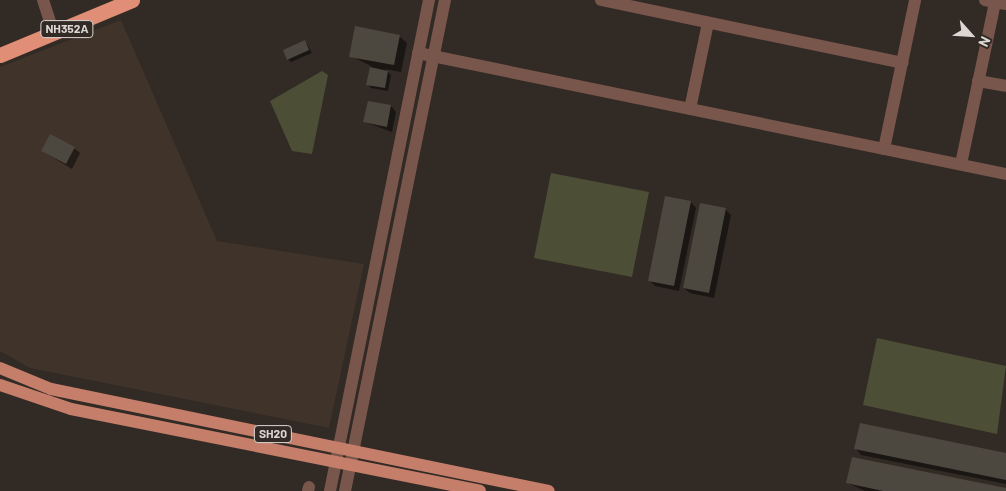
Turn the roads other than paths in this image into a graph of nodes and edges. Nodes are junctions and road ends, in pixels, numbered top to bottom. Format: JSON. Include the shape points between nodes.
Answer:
{"nodes":[{"id":1,"x":43,"y":0,"type":"edge"},
{"id":2,"x":132,"y":0,"type":"edge"},
{"id":3,"x":429,"y":0,"type":"edge"},
{"id":4,"x":445,"y":0,"type":"edge"},
{"id":5,"x":601,"y":0,"type":"edge"},
{"id":6,"x":914,"y":0,"type":"edge"},
{"id":7,"x":995,"y":2,"type":"edge"},
{"id":8,"x":708,"y":23,"type":"junction"},
{"id":9,"x":54,"y":34,"type":"junction"},
{"id":10,"x":418,"y":53,"type":"junction"},
{"id":11,"x":0,"y":55,"type":"edge"},
{"id":12,"x":434,"y":56,"type":"junction"},
{"id":13,"x":902,"y":63,"type":"junction"},
{"id":14,"x":978,"y":81,"type":"junction"},
{"id":15,"x":1006,"y":86,"type":"edge"},
{"id":16,"x":690,"y":109,"type":"junction"},
{"id":17,"x":884,"y":149,"type":"junction"},
{"id":18,"x":961,"y":164,"type":"junction"},
{"id":19,"x":1006,"y":174,"type":"edge"},
{"id":20,"x":2,"y":373,"type":"edge"},
{"id":21,"x":0,"y":385,"type":"edge"},
{"id":22,"x":338,"y":448,"type":"junction"},
{"id":23,"x":353,"y":451,"type":"junction"},
{"id":24,"x":336,"y":461,"type":"junction"},
{"id":25,"x":350,"y":464,"type":"junction"},
{"id":26,"x":330,"y":491,"type":"edge"},
{"id":27,"x":345,"y":491,"type":"edge"},
{"id":28,"x":480,"y":491,"type":"edge"},
{"id":29,"x":549,"y":491,"type":"edge"}],
"edges":[{"from":1,"to":9,"type":"street"},
{"from":2,"to":9,"type":"highway","number":"NH352A"},
{"from":3,"to":10,"type":"street"},
{"from":4,"to":12,"type":"street"},
{"from":5,"to":8,"type":"street"},
{"from":6,"to":13,"type":"street"},
{"from":7,"to":14,"type":"street"},
{"from":8,"to":13,"type":"street"},
{"from":8,"to":16,"type":"street"},
{"from":9,"to":11,"type":"highway","number":"NH352A"},
{"from":10,"to":12,"type":"street"},
{"from":10,"to":22,"type":"street"},
{"from":12,"to":16,"type":"street"},
{"from":12,"to":23,"type":"street"},
{"from":13,"to":17,"type":"street"},
{"from":14,"to":15,"type":"street"},
{"from":14,"to":18,"type":"street"},
{"from":16,"to":17,"type":"street"},
{"from":17,"to":18,"type":"street"},
{"from":18,"to":19,"type":"street"},
{"from":20,"to":22,"type":"main road","number":"SH20","via":[[51,389]]},
{"from":21,"to":24,"type":"main road","number":"SH20","via":[[71,409]]},
{"from":22,"to":23,"type":"main road","number":"SH20"},
{"from":22,"to":24,"type":"street"},
{"from":23,"to":25,"type":"street"},
{"from":23,"to":29,"type":"main road","number":"SH20"},
{"from":24,"to":25,"type":"main road","number":"SH20"},
{"from":24,"to":26,"type":"street"},
{"from":25,"to":27,"type":"street"},
{"from":25,"to":28,"type":"main road","number":"SH20"}]}
